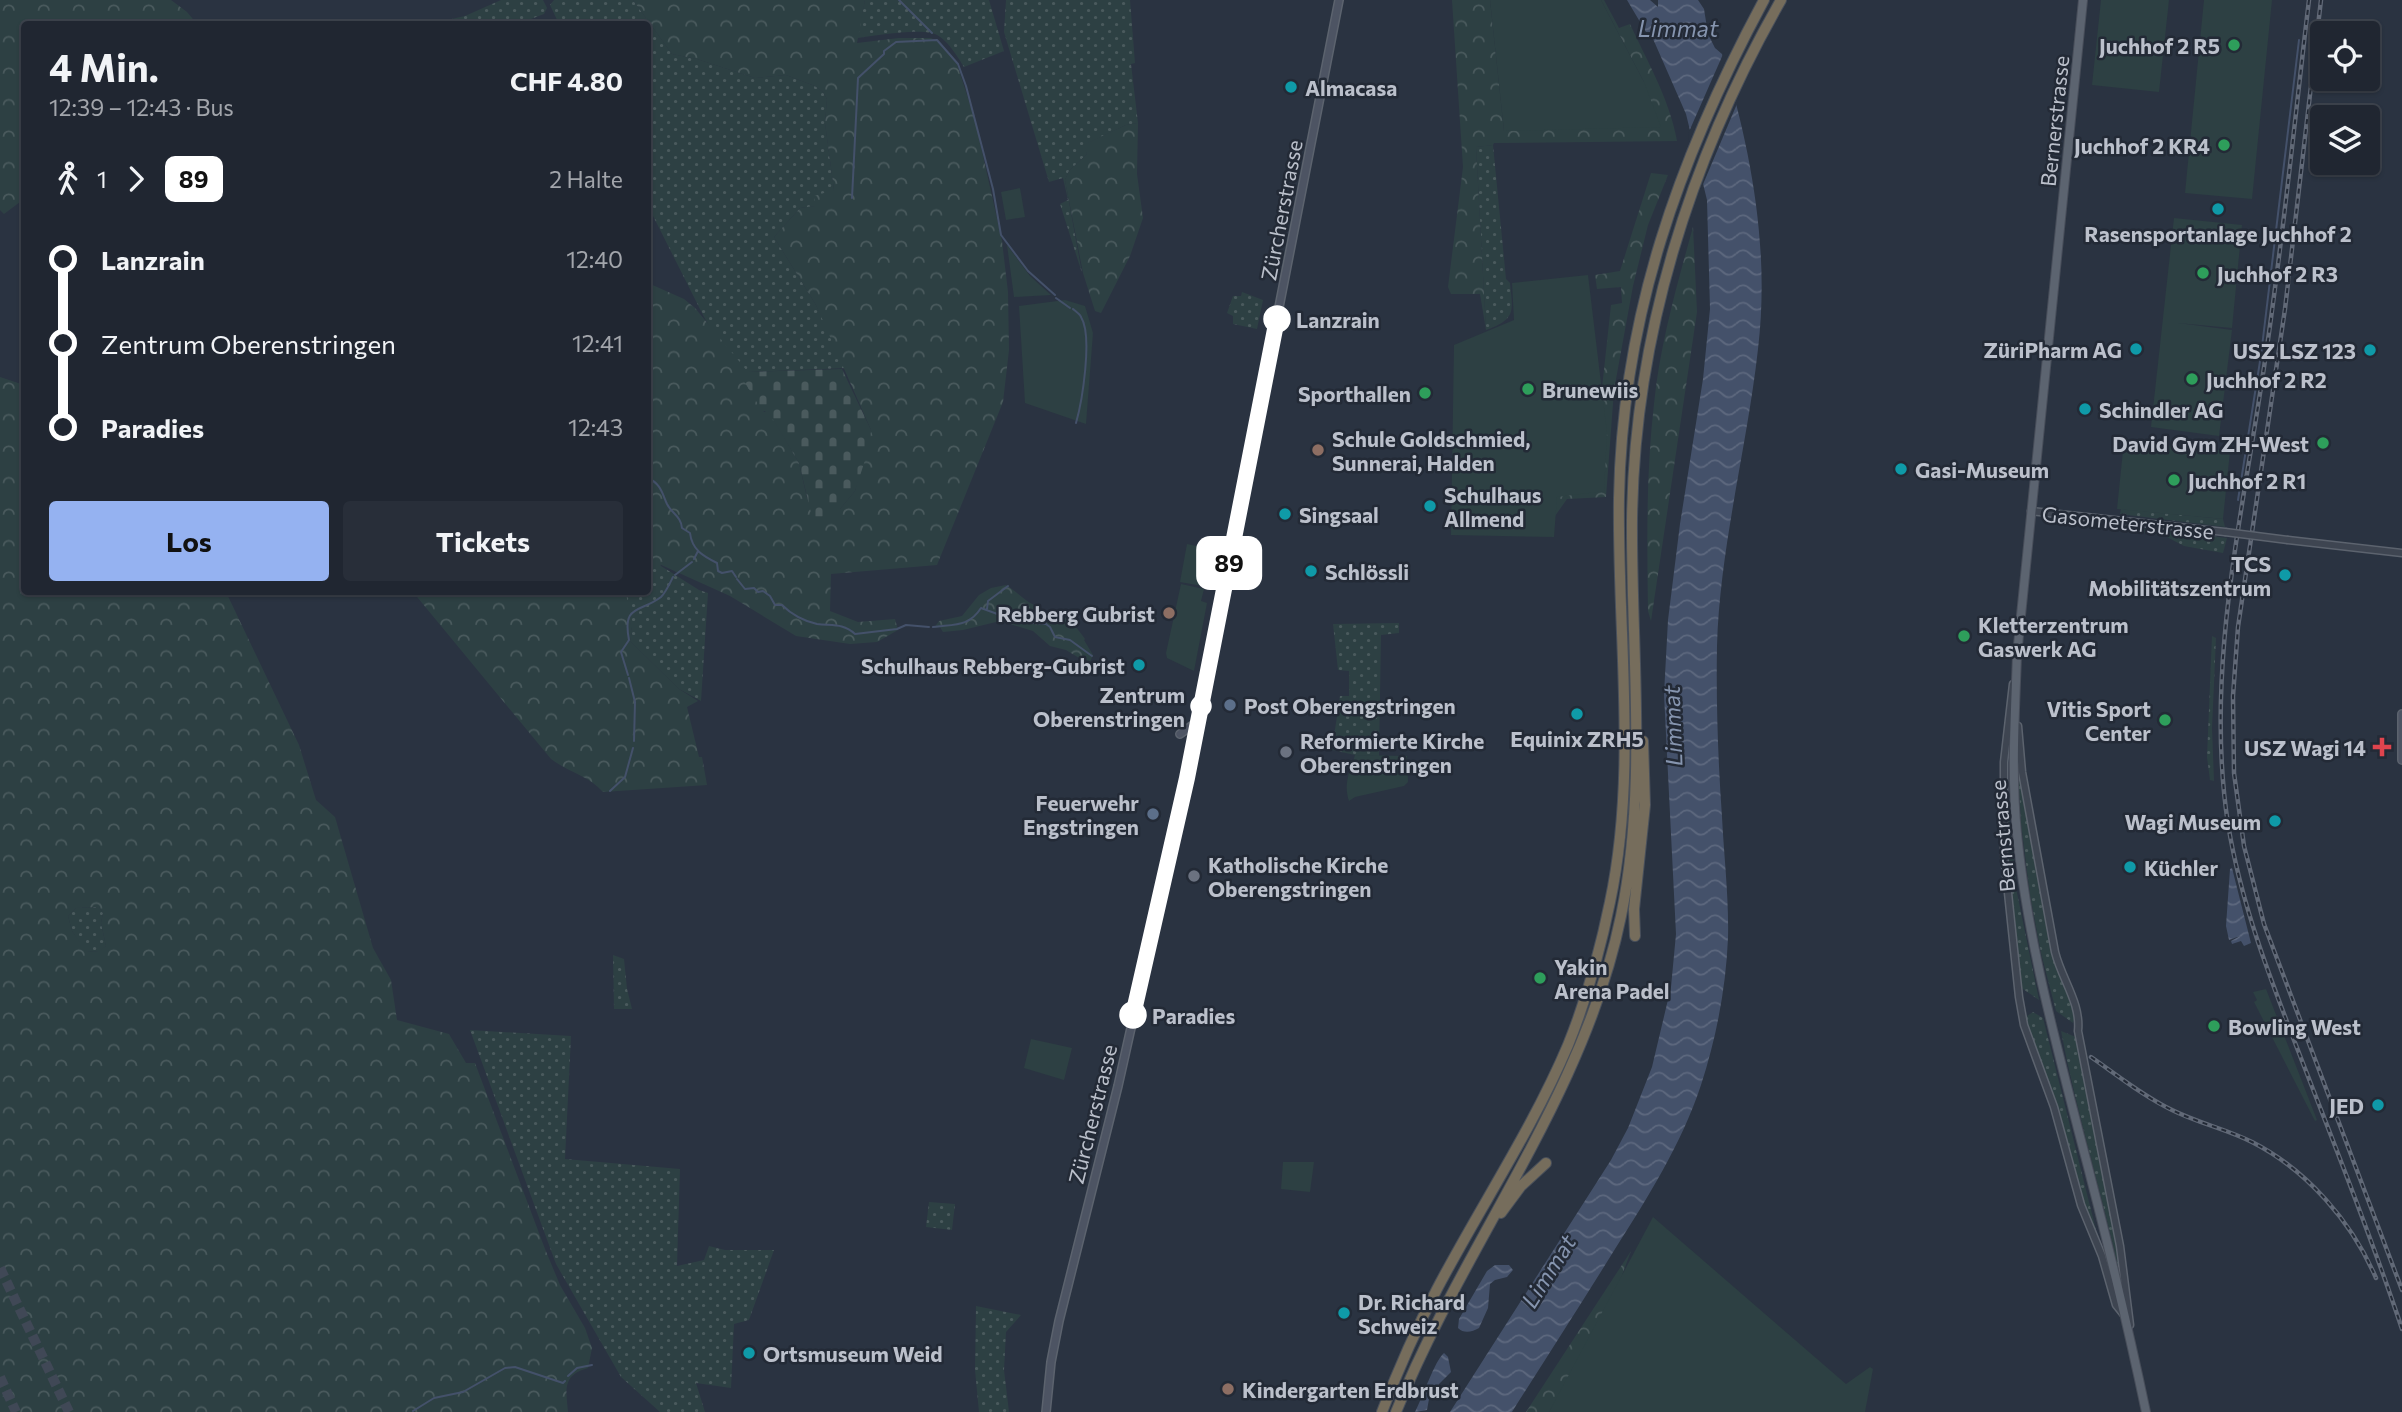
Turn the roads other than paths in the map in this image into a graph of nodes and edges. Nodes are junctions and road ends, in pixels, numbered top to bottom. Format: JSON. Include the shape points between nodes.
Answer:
{"nodes":[{"id":1,"x":1339,"y":0,"type":"edge"},
{"id":2,"x":1764,"y":0,"type":"edge"},
{"id":3,"x":1781,"y":0,"type":"edge"},
{"id":4,"x":2083,"y":0,"type":"edge"},
{"id":5,"x":2059,"y":245,"type":"joint"},
{"id":6,"x":2031,"y":511,"type":"junction"},
{"id":7,"x":2402,"y":553,"type":"edge"},
{"id":8,"x":1634,"y":604,"type":"junction"},
{"id":9,"x":2017,"y":654,"type":"junction"},
{"id":10,"x":2016,"y":681,"type":"junction"},
{"id":11,"x":2402,"y":714,"type":"edge"},
{"id":12,"x":1198,"y":722,"type":"junction"},
{"id":13,"x":1180,"y":734,"type":"dead end"},
{"id":14,"x":2402,"y":760,"type":"edge"},
{"id":15,"x":1635,"y":936,"type":"dead end"},
{"id":16,"x":1546,"y":1163,"type":"dead end"},
{"id":17,"x":1472,"y":1253,"type":"junction"},
{"id":18,"x":2125,"y":1316,"type":"junction"},
{"id":19,"x":2133,"y":1348,"type":"junction"},
{"id":20,"x":1046,"y":1412,"type":"edge"},
{"id":21,"x":1382,"y":1412,"type":"edge"},
{"id":22,"x":1396,"y":1412,"type":"edge"},
{"id":23,"x":2146,"y":1412,"type":"edge"}],
"edges":[{"from":1,"to":12,"type":"main road","name":"Zürcherstrasse"},
{"from":2,"to":21,"type":"highway","via":[[1713,101],[1675,194],[1644,299],[1632,360],[1619,520],[1623,776],[1615,872],[1601,946],[1554,1074],[1437,1290]]},
{"from":3,"to":8,"type":"highway","via":[[1705,157],[1657,309],[1637,422]]},
{"from":4,"to":5,"type":"main road","name":"Bernerstrasse"},
{"from":5,"to":6,"type":"main road","name":"Bernstrasse"},
{"from":6,"to":7,"type":"street","name":"Gasometerstrasse","bridge":true},
{"from":6,"to":9,"type":"main road","name":"Bernstrasse"},
{"from":8,"to":15,"type":"highway","via":[[1645,775]]},
{"from":8,"to":17,"type":"highway","via":[[1636,801],[1629,874],[1615,945],[1598,1003],[1568,1076]]},
{"from":9,"to":10,"type":"main road","name":"Bernstrasse"},
{"from":9,"to":18,"type":"street","via":[[2003,798],[2005,867],[2019,997],[2081,1205],[2116,1305]]},
{"from":10,"to":18,"type":"main road","name":"Bernstrasse","via":[[2013,764],[2017,835],[2035,955]]},
{"from":10,"to":19,"type":"street","via":[[2022,772],[2055,952],[2079,1017],[2126,1281]]},
{"from":11,"to":14,"type":"main road"},
{"from":12,"to":13,"type":"main road"},
{"from":12,"to":20,"type":"main road","name":"Zürcherstrasse","via":[[1120,1077],[1059,1321]]},
{"from":16,"to":17,"type":"highway","via":[[1521,1186]]},
{"from":17,"to":22,"type":"highway","via":[[1425,1343]]},
{"from":18,"to":19,"type":"main road","name":"Bernstrasse"},
{"from":19,"to":23,"type":"main road","name":"Bernstrasse"}]}
